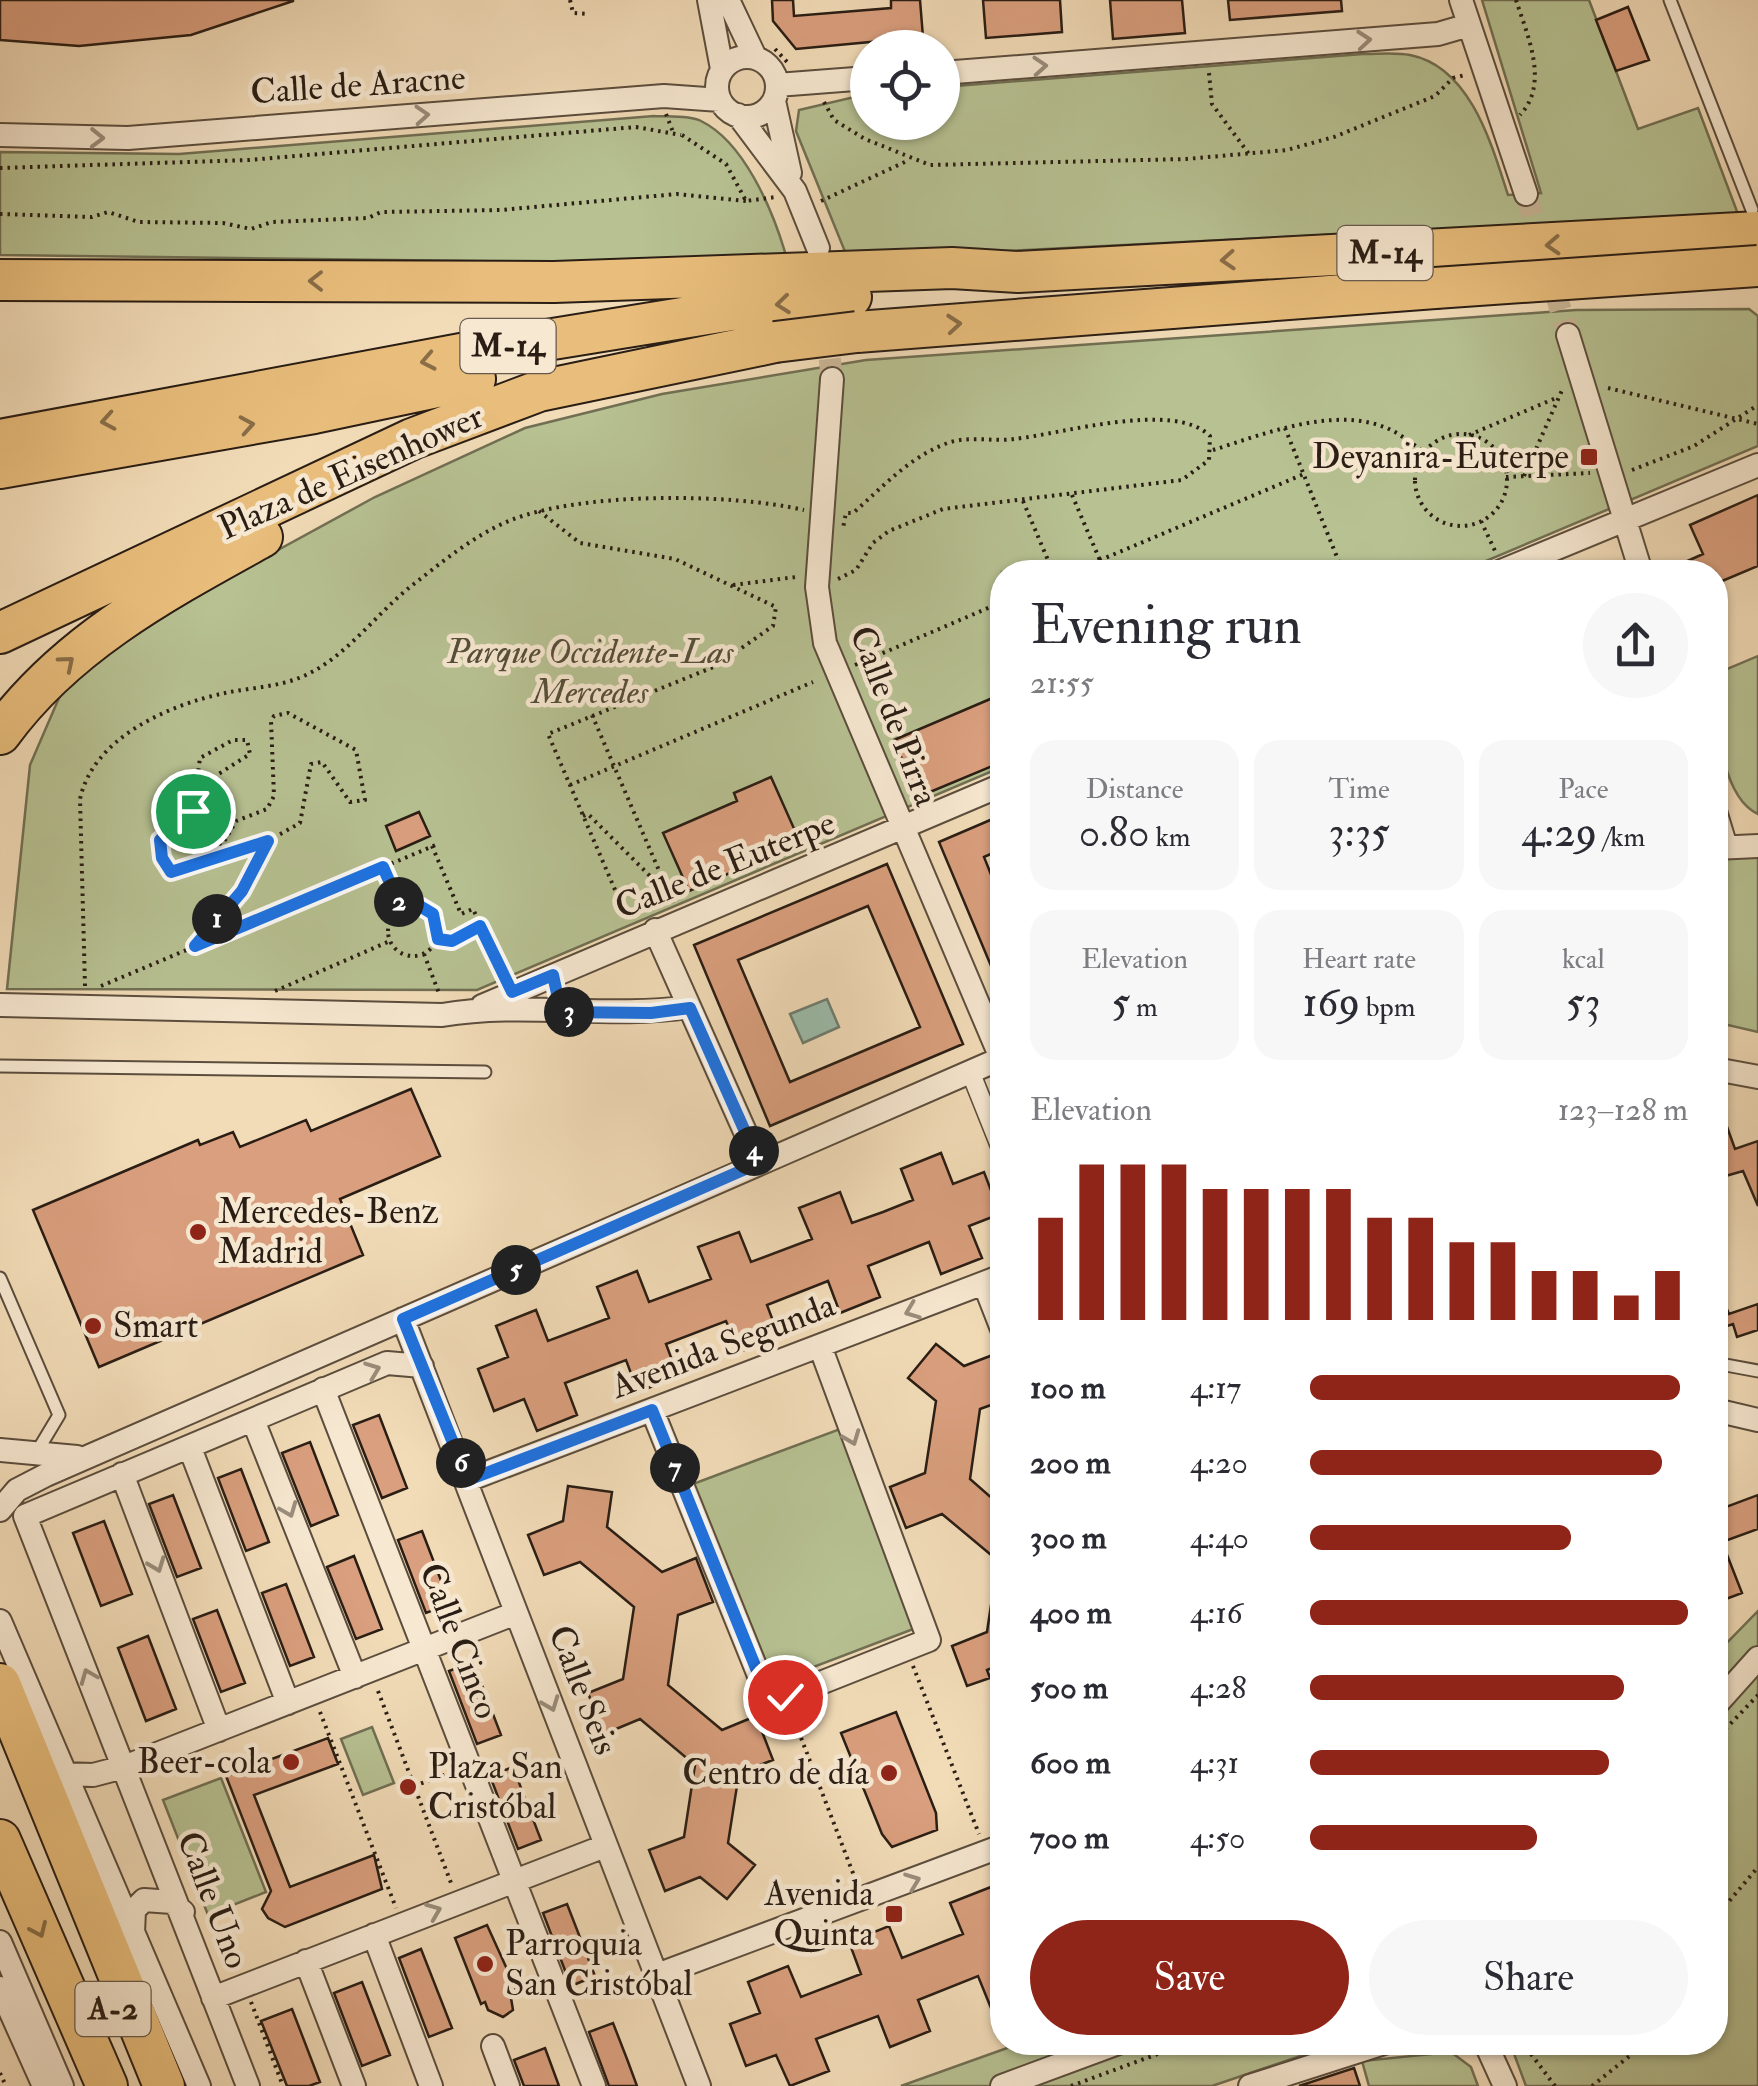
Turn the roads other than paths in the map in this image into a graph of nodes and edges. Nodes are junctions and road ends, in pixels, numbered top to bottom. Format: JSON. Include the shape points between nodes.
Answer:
{"nodes":[{"id":1,"x":709,"y":0,"type":"edge"},
{"id":2,"x":728,"y":0,"type":"edge"},
{"id":3,"x":1461,"y":0,"type":"edge"},
{"id":4,"x":1670,"y":0,"type":"edge"},
{"id":5,"x":1470,"y":25,"type":"junction"},
{"id":6,"x":760,"y":47,"type":"junction"},
{"id":7,"x":722,"y":70,"type":"junction"},
{"id":8,"x":960,"y":72,"type":"edge"},
{"id":9,"x":850,"y":79,"type":"edge"},
{"id":10,"x":782,"y":85,"type":"junction"},
{"id":11,"x":729,"y":108,"type":"junction"},
{"id":12,"x":0,"y":135,"type":"edge"},
{"id":13,"x":786,"y":194,"type":"junction"},
{"id":14,"x":1526,"y":194,"type":"tunnel mouth"},
{"id":15,"x":1755,"y":221,"type":"edge"},
{"id":16,"x":818,"y":248,"type":"dead end"},
{"id":17,"x":1758,"y":266,"type":"edge"},
{"id":18,"x":1018,"y":272,"type":"junction"},
{"id":19,"x":0,"y":280,"type":"edge"},
{"id":20,"x":1435,"y":288,"type":"junction"},
{"id":21,"x":1758,"y":291,"type":"edge"},
{"id":22,"x":1568,"y":335,"type":"tunnel mouth"},
{"id":23,"x":775,"y":342,"type":"junction"},
{"id":24,"x":605,"y":374,"type":"junction"},
{"id":25,"x":832,"y":379,"type":"tunnel mouth"},
{"id":26,"x":0,"y":440,"type":"edge"},
{"id":27,"x":1758,"y":465,"type":"edge"},
{"id":28,"x":0,"y":468,"type":"edge"},
{"id":29,"x":1626,"y":522,"type":"junction"},
{"id":30,"x":1530,"y":560,"type":"edge"},
{"id":31,"x":1638,"y":560,"type":"edge"},
{"id":32,"x":0,"y":633,"type":"edge"},
{"id":33,"x":0,"y":734,"type":"edge"},
{"id":34,"x":990,"y":790,"type":"edge"},
{"id":35,"x":901,"y":830,"type":"junction"},
{"id":36,"x":1758,"y":846,"type":"edge"},
{"id":37,"x":1728,"y":848,"type":"edge"},
{"id":38,"x":646,"y":934,"type":"junction"},
{"id":39,"x":553,"y":975,"type":"junction"},
{"id":40,"x":1,"y":1006,"type":"edge"},
{"id":41,"x":690,"y":1008,"type":"junction"},
{"id":42,"x":474,"y":1009,"type":"junction"},
{"id":43,"x":561,"y":1012,"type":"junction"},
{"id":44,"x":990,"y":1031,"type":"edge"},
{"id":45,"x":990,"y":1063,"type":"edge"},
{"id":46,"x":0,"y":1066,"type":"edge"},
{"id":47,"x":1728,"y":1071,"type":"edge"},
{"id":48,"x":485,"y":1072,"type":"dead end"},
{"id":49,"x":970,"y":1072,"type":"junction"},
{"id":50,"x":1758,"y":1077,"type":"edge"},
{"id":51,"x":990,"y":1121,"type":"edge"},
{"id":52,"x":759,"y":1163,"type":"junction"},
{"id":53,"x":0,"y":1278,"type":"edge"},
{"id":54,"x":990,"y":1282,"type":"edge"},
{"id":55,"x":403,"y":1319,"type":"junction"},
{"id":56,"x":820,"y":1346,"type":"junction"},
{"id":57,"x":1728,"y":1365,"type":"edge"},
{"id":58,"x":422,"y":1366,"type":"junction"},
{"id":59,"x":1758,"y":1371,"type":"edge"},
{"id":60,"x":324,"y":1390,"type":"junction"},
{"id":61,"x":652,"y":1410,"type":"junction"},
{"id":62,"x":1728,"y":1413,"type":"edge"},
{"id":63,"x":253,"y":1420,"type":"junction"},
{"id":64,"x":1758,"y":1420,"type":"edge"},
{"id":65,"x":190,"y":1448,"type":"junction"},
{"id":66,"x":0,"y":1450,"type":"edge"},
{"id":67,"x":36,"y":1456,"type":"junction"},
{"id":68,"x":85,"y":1457,"type":"junction"},
{"id":69,"x":122,"y":1474,"type":"junction"},
{"id":70,"x":468,"y":1480,"type":"junction"},
{"id":71,"x":10,"y":1509,"type":"edge"},
{"id":72,"x":0,"y":1602,"type":"edge"},
{"id":73,"x":516,"y":1614,"type":"junction"},
{"id":74,"x":0,"y":1621,"type":"edge"},
{"id":75,"x":425,"y":1650,"type":"junction"},
{"id":76,"x":1758,"y":1658,"type":"edge"},
{"id":77,"x":7,"y":1673,"type":"edge"},
{"id":78,"x":363,"y":1674,"type":"junction"},
{"id":79,"x":1728,"y":1691,"type":"edge"},
{"id":80,"x":288,"y":1703,"type":"junction"},
{"id":81,"x":219,"y":1730,"type":"junction"},
{"id":82,"x":0,"y":1746,"type":"edge"},
{"id":83,"x":124,"y":1767,"type":"junction"},
{"id":84,"x":64,"y":1774,"type":"junction"},
{"id":85,"x":0,"y":1840,"type":"edge"},
{"id":86,"x":605,"y":1846,"type":"junction"},
{"id":87,"x":990,"y":1851,"type":"edge"},
{"id":88,"x":514,"y":1880,"type":"junction"},
{"id":89,"x":183,"y":1912,"type":"junction"},
{"id":90,"x":133,"y":1932,"type":"junction"},
{"id":91,"x":374,"y":1935,"type":"junction"},
{"id":92,"x":0,"y":1942,"type":"edge"},
{"id":93,"x":306,"y":1962,"type":"junction"},
{"id":94,"x":657,"y":1975,"type":"junction"},
{"id":95,"x":0,"y":1988,"type":"edge"},
{"id":96,"x":213,"y":1998,"type":"junction"},
{"id":97,"x":493,"y":2046,"type":"dead end"},
{"id":98,"x":1086,"y":2055,"type":"edge"},
{"id":99,"x":1347,"y":2055,"type":"edge"},
{"id":100,"x":1493,"y":2055,"type":"edge"},
{"id":101,"x":44,"y":2086,"type":"edge"},
{"id":102,"x":62,"y":2086,"type":"edge"},
{"id":103,"x":107,"y":2086,"type":"edge"},
{"id":104,"x":146,"y":2086,"type":"edge"},
{"id":105,"x":164,"y":2086,"type":"edge"},
{"id":106,"x":199,"y":2086,"type":"edge"},
{"id":107,"x":248,"y":2086,"type":"edge"},
{"id":108,"x":354,"y":2086,"type":"edge"},
{"id":109,"x":431,"y":2086,"type":"edge"},
{"id":110,"x":508,"y":2086,"type":"edge"},
{"id":111,"x":594,"y":2086,"type":"edge"},
{"id":112,"x":699,"y":2086,"type":"edge"},
{"id":113,"x":1002,"y":2086,"type":"edge"},
{"id":114,"x":1250,"y":2086,"type":"edge"},
{"id":115,"x":1505,"y":2086,"type":"edge"}],
"edges":[{"from":1,"to":7,"type":"street"},
{"from":2,"to":6,"type":"street"},
{"from":3,"to":5,"type":"street"},
{"from":4,"to":15,"type":"lane"},
{"from":8,"to":5,"type":"street","one_way":true,"via":[[1438,34]]},
{"from":5,"to":14,"type":"street"},
{"from":6,"to":7,"type":"street"},
{"from":6,"to":10,"type":"street"},
{"from":7,"to":11,"type":"street","via":[[718,80]]},
{"from":9,"to":10,"type":"street"},
{"from":10,"to":11,"type":"street","via":[[758,115]]},
{"from":10,"to":13,"type":"street"},
{"from":12,"to":11,"type":"street","name":"Calle de Aracne","one_way":true,"via":[[128,138],[664,96]]},
{"from":11,"to":13,"type":"street"},
{"from":13,"to":16,"type":"street"},
{"from":15,"to":18,"type":"highway","number":"M-14","one_way":true,"via":[[1650,240]]},
{"from":17,"to":20,"type":"highway","number":"M-14","bridge":true},
{"from":18,"to":19,"type":"highway","one_way":true,"via":[[952,268],[554,282]]},
{"from":18,"to":26,"type":"highway","number":"M-14","one_way":true,"via":[[511,346]]},
{"from":20,"to":21,"type":"highway","bridge":true},
{"from":23,"to":20,"type":"highway","number":"M-14","one_way":true,"bridge":true},
{"from":22,"to":29,"type":"street"},
{"from":23,"to":24,"type":"highway","name":"Plaza de Eisenhower"},
{"from":28,"to":23,"type":"highway","number":"M-14","one_way":true,"via":[[314,413],[586,353],[706,338]]},
{"from":24,"to":32,"type":"highway","name":"Plaza de Eisenhower","via":[[412,439]]},
{"from":33,"to":24,"type":"highway","one_way":true,"via":[[74,656],[194,575],[396,467]]},
{"from":25,"to":35,"type":"street","name":"Calle de Pirra","via":[[819,614],[835,673]]},
{"from":27,"to":29,"type":"street"},
{"from":29,"to":30,"type":"street"},
{"from":29,"to":31,"type":"street"},
{"from":34,"to":35,"type":"street","name":"Calle de Euterpe"},
{"from":35,"to":38,"type":"street","name":"Calle de Euterpe"},
{"from":35,"to":44,"type":"street","name":"Calle de Pirra"},
{"from":36,"to":37,"type":"street"},
{"from":38,"to":39,"type":"street","name":"Calle de Euterpe"},
{"from":38,"to":41,"type":"street"},
{"from":39,"to":42,"type":"street","name":"Calle de Euterpe"},
{"from":39,"to":43,"type":"street"},
{"from":40,"to":42,"type":"street","name":"Calle de Euterpe","via":[[442,1015]]},
{"from":41,"to":43,"type":"street","name":"Calle de Euterpe"},
{"from":41,"to":52,"type":"street"},
{"from":42,"to":43,"type":"street","name":"Calle de Euterpe"},
{"from":45,"to":49,"type":"street"},
{"from":46,"to":48,"type":"lane"},
{"from":47,"to":50,"type":"street"},
{"from":49,"to":51,"type":"street"},
{"from":49,"to":52,"type":"street"},
{"from":52,"to":55,"type":"street"},
{"from":53,"to":67,"type":"lane","via":[[60,1415]]},
{"from":54,"to":56,"type":"street","name":"Avenida Segunda","one_way":true},
{"from":55,"to":58,"type":"street","name":"Calle Seis"},
{"from":55,"to":68,"type":"street"},
{"from":56,"to":61,"type":"street","name":"Avenida Segunda"},
{"from":56,"to":61,"type":"street","one_way":true,"via":[[929,1640],[770,1703]]},
{"from":57,"to":59,"type":"lane"},
{"from":60,"to":58,"type":"street","one_way":true,"via":[[387,1363]]},
{"from":58,"to":70,"type":"street","name":"Calle Seis"},
{"from":60,"to":63,"type":"street"},
{"from":60,"to":75,"type":"street","name":"Calle Cinco"},
{"from":61,"to":70,"type":"street","name":"Avenida Segunda"},
{"from":62,"to":64,"type":"street"},
{"from":63,"to":65,"type":"street"},
{"from":63,"to":78,"type":"street","one_way":true},
{"from":65,"to":69,"type":"street"},
{"from":65,"to":80,"type":"street"},
{"from":66,"to":67,"type":"street"},
{"from":66,"to":71,"type":"street","name":"Calle Uno","via":[[14,1463]]},
{"from":67,"to":68,"type":"street"},
{"from":68,"to":71,"type":"street"},
{"from":69,"to":71,"type":"street"},
{"from":69,"to":81,"type":"street","one_way":true},
{"from":70,"to":73,"type":"street","name":"Calle Seis"},
{"from":83,"to":71,"type":"street","name":"Calle Uno","one_way":true},
{"from":72,"to":77,"type":"street"},
{"from":73,"to":75,"type":"street"},
{"from":73,"to":86,"type":"street","name":"Calle Seis","one_way":true},
{"from":74,"to":77,"type":"street"},
{"from":75,"to":78,"type":"street"},
{"from":75,"to":88,"type":"street","name":"Calle Cinco"},
{"from":76,"to":79,"type":"street"},
{"from":77,"to":84,"type":"street"},
{"from":77,"to":105,"type":"highway"},
{"from":78,"to":80,"type":"street"},
{"from":80,"to":81,"type":"street"},
{"from":81,"to":83,"type":"street"},
{"from":82,"to":104,"type":"highway","number":"A-2"},
{"from":83,"to":84,"type":"street"},
{"from":83,"to":89,"type":"street","name":"Calle Uno"},
{"from":84,"to":90,"type":"street"},
{"from":85,"to":103,"type":"highway","number":"A-2","one_way":true},
{"from":86,"to":88,"type":"street"},
{"from":86,"to":94,"type":"street","name":"Calle Seis"},
{"from":94,"to":87,"type":"street","one_way":true},
{"from":91,"to":88,"type":"street","one_way":true},
{"from":88,"to":111,"type":"street","name":"Calle Cinco"},
{"from":89,"to":90,"type":"street","via":[[172,1902],[144,1900],[134,1910]]},
{"from":89,"to":96,"type":"street","name":"Calle Uno"},
{"from":90,"to":106,"type":"street"},
{"from":91,"to":93,"type":"street"},
{"from":91,"to":109,"type":"street"},
{"from":92,"to":102,"type":"street"},
{"from":93,"to":96,"type":"street"},
{"from":93,"to":108,"type":"street"},
{"from":94,"to":112,"type":"street","name":"Calle Seis"},
{"from":95,"to":101,"type":"street"},
{"from":96,"to":107,"type":"street","name":"Calle Uno"},
{"from":97,"to":110,"type":"street"},
{"from":98,"to":113,"type":"street"},
{"from":99,"to":114,"type":"street"},
{"from":100,"to":115,"type":"street"}]}
